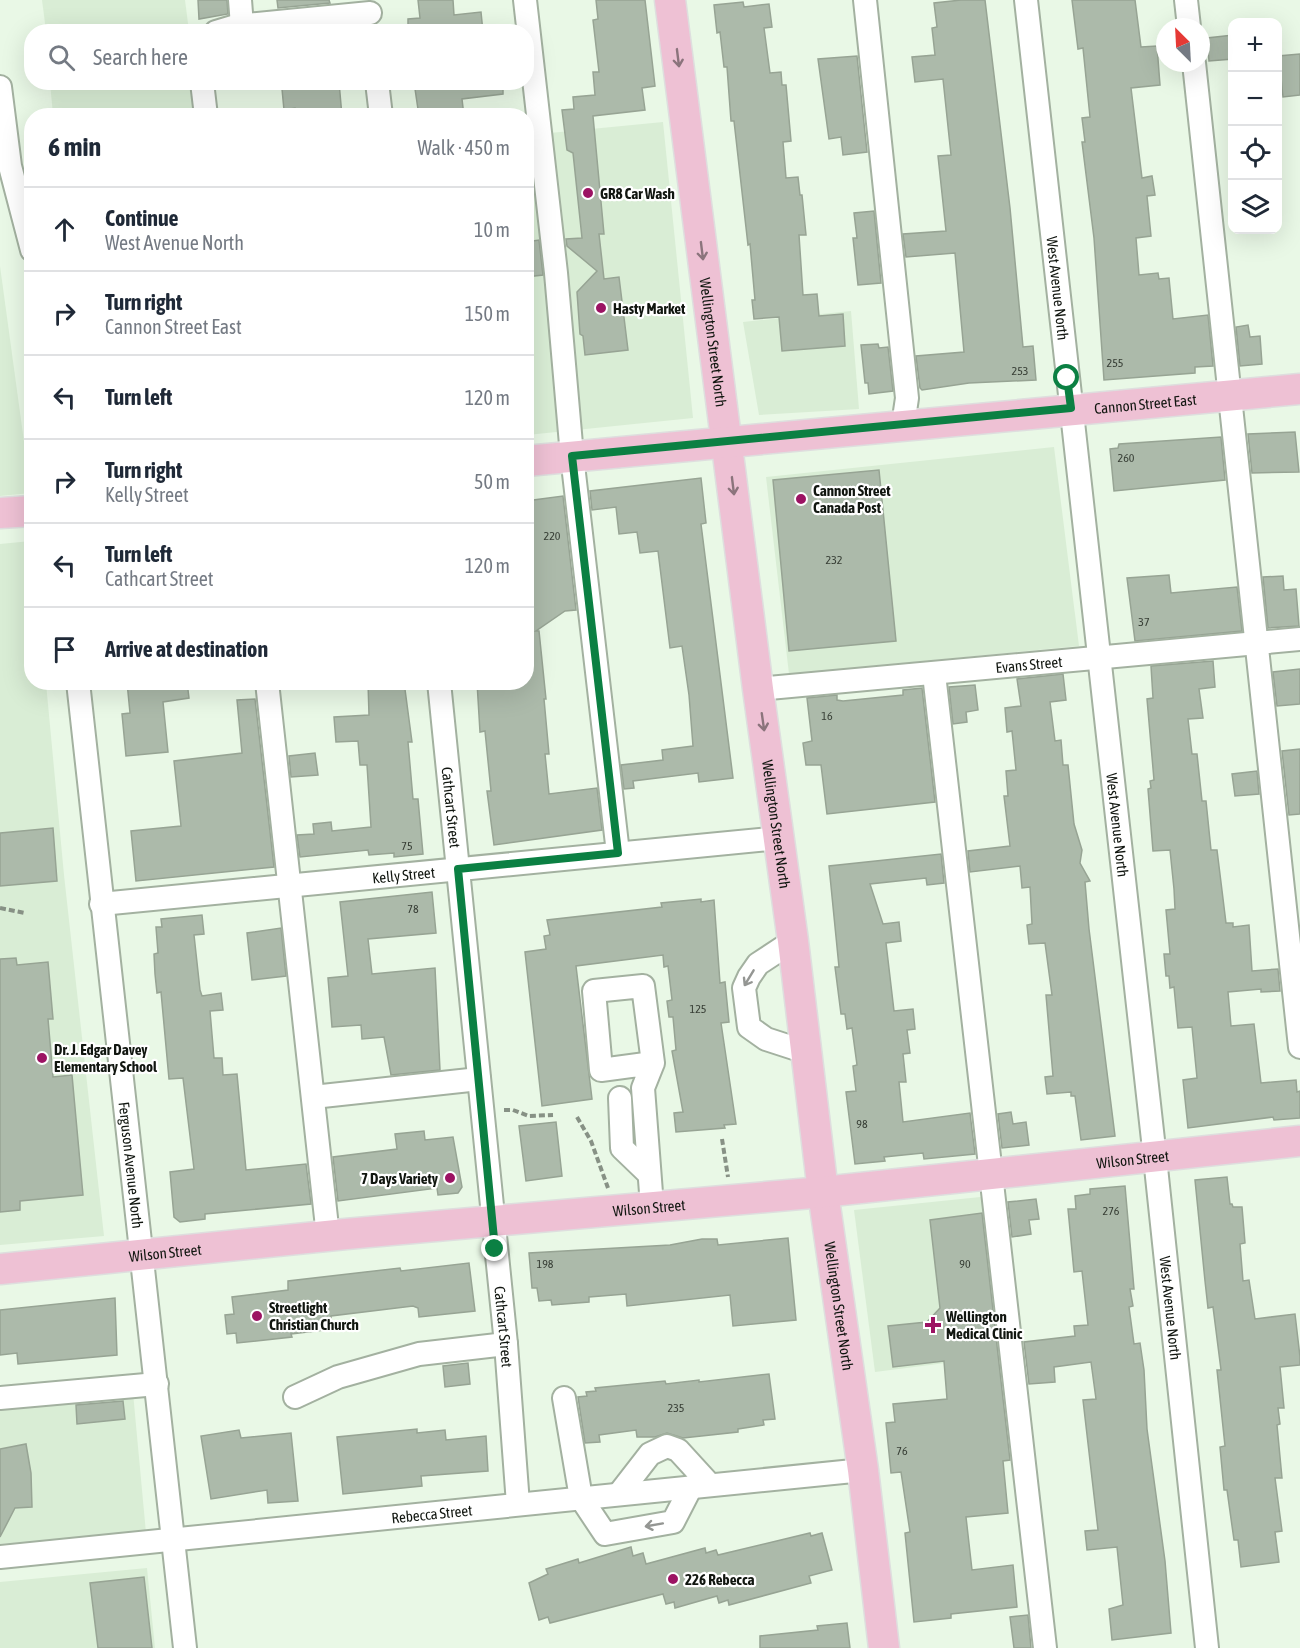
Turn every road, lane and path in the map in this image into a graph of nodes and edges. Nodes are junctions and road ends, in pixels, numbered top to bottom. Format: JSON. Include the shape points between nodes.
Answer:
{"nodes":[{"id":1,"x":240,"y":0,"type":"edge"},
{"id":2,"x":525,"y":0,"type":"edge"},
{"id":3,"x":670,"y":0,"type":"edge"},
{"id":4,"x":865,"y":0,"type":"edge"},
{"id":5,"x":1026,"y":0,"type":"edge"},
{"id":6,"x":1186,"y":0,"type":"edge"},
{"id":7,"x":370,"y":15,"type":"edge"},
{"id":8,"x":1189,"y":18,"type":"edge"},
{"id":9,"x":242,"y":24,"type":"edge"},
{"id":10,"x":265,"y":24,"type":"edge"},
{"id":11,"x":528,"y":24,"type":"edge"},
{"id":12,"x":1195,"y":72,"type":"edge"},
{"id":13,"x":534,"y":79,"type":"edge"},
{"id":14,"x":0,"y":87,"type":"edge"},
{"id":15,"x":203,"y":90,"type":"edge"},
{"id":16,"x":378,"y":90,"type":"edge"},
{"id":17,"x":205,"y":108,"type":"edge"},
{"id":18,"x":380,"y":108,"type":"edge"},
{"id":19,"x":5,"y":167,"type":"edge"},
{"id":20,"x":24,"y":225,"type":"edge"},
{"id":21,"x":1300,"y":389,"type":"edge"},
{"id":22,"x":1231,"y":395,"type":"junction"},
{"id":23,"x":1071,"y":408,"type":"junction"},
{"id":24,"x":903,"y":425,"type":"junction"},
{"id":25,"x":728,"y":443,"type":"junction"},
{"id":26,"x":572,"y":456,"type":"junction"},
{"id":27,"x":534,"y":460,"type":"edge"},
{"id":28,"x":24,"y":512,"type":"edge"},
{"id":29,"x":0,"y":513,"type":"edge"},
{"id":30,"x":1300,"y":639,"type":"edge"},
{"id":31,"x":1257,"y":643,"type":"junction"},
{"id":32,"x":1100,"y":659,"type":"junction"},
{"id":33,"x":934,"y":674,"type":"junction"},
{"id":34,"x":758,"y":689,"type":"junction"},
{"id":35,"x":79,"y":690,"type":"edge"},
{"id":36,"x":268,"y":690,"type":"edge"},
{"id":37,"x":440,"y":690,"type":"edge"},
{"id":38,"x":779,"y":838,"type":"junction"},
{"id":39,"x":618,"y":853,"type":"junction"},
{"id":40,"x":458,"y":869,"type":"junction"},
{"id":41,"x":289,"y":886,"type":"junction"},
{"id":42,"x":101,"y":904,"type":"junction"},
{"id":43,"x":0,"y":908,"type":"edge"},
{"id":44,"x":25,"y":913,"type":"dead end"},
{"id":45,"x":793,"y":941,"type":"junction"},
{"id":46,"x":1300,"y":1047,"type":"edge"},
{"id":47,"x":806,"y":1052,"type":"junction"},
{"id":48,"x":653,"y":1063,"type":"dead end"},
{"id":49,"x":479,"y":1079,"type":"junction"},
{"id":50,"x":313,"y":1097,"type":"junction"},
{"id":51,"x":620,"y":1098,"type":"dead end"},
{"id":52,"x":483,"y":1111,"type":"junction"},
{"id":53,"x":553,"y":1115,"type":"dead end"},
{"id":54,"x":577,"y":1117,"type":"dead end"},
{"id":55,"x":722,"y":1139,"type":"dead end"},
{"id":56,"x":1300,"y":1141,"type":"edge"},
{"id":57,"x":1155,"y":1158,"type":"junction"},
{"id":58,"x":650,"y":1174,"type":"junction"},
{"id":59,"x":993,"y":1174,"type":"junction"},
{"id":60,"x":823,"y":1192,"type":"junction"},
{"id":61,"x":731,"y":1200,"type":"junction"},
{"id":62,"x":652,"y":1206,"type":"junction"},
{"id":63,"x":616,"y":1209,"type":"junction"},
{"id":64,"x":492,"y":1221,"type":"junction"},
{"id":65,"x":328,"y":1236,"type":"junction"},
{"id":66,"x":143,"y":1256,"type":"junction"},
{"id":67,"x":0,"y":1269,"type":"edge"},
{"id":68,"x":506,"y":1344,"type":"junction"},
{"id":69,"x":157,"y":1384,"type":"junction"},
{"id":70,"x":295,"y":1397,"type":"dead end"},
{"id":71,"x":0,"y":1398,"type":"edge"},
{"id":72,"x":564,"y":1398,"type":"dead end"},
{"id":73,"x":863,"y":1470,"type":"junction"},
{"id":74,"x":701,"y":1486,"type":"junction"},
{"id":75,"x":619,"y":1494,"type":"junction"},
{"id":76,"x":581,"y":1498,"type":"junction"},
{"id":77,"x":518,"y":1504,"type":"junction"},
{"id":78,"x":174,"y":1541,"type":"junction"},
{"id":79,"x":0,"y":1557,"type":"edge"},
{"id":80,"x":184,"y":1648,"type":"edge"},
{"id":81,"x":884,"y":1648,"type":"edge"},
{"id":82,"x":1045,"y":1648,"type":"edge"},
{"id":83,"x":1206,"y":1648,"type":"edge"}],
"edges":[{"from":1,"to":9,"type":"street"},
{"from":2,"to":11,"type":"street"},
{"from":3,"to":25,"type":"main road","name":"Wellington Street North","one_way":true},
{"from":4,"to":24,"type":"street","via":[[907,398]]},
{"from":5,"to":23,"type":"street","name":"West Avenue North"},
{"from":6,"to":8,"type":"street"},
{"from":7,"to":10,"type":"street"},
{"from":12,"to":22,"type":"street"},
{"from":13,"to":26,"type":"street"},
{"from":14,"to":19,"type":"street"},
{"from":15,"to":17,"type":"street"},
{"from":16,"to":18,"type":"street"},
{"from":19,"to":20,"type":"street"},
{"from":21,"to":22,"type":"main road","name":"Cannon Street East"},
{"from":22,"to":23,"type":"main road","name":"Cannon Street East"},
{"from":22,"to":31,"type":"street"},
{"from":23,"to":24,"type":"main road","name":"Cannon Street East"},
{"from":23,"to":32,"type":"street","name":"West Avenue North"},
{"from":24,"to":25,"type":"main road","name":"Cannon Street East"},
{"from":25,"to":26,"type":"main road","name":"Cannon Street East"},
{"from":25,"to":34,"type":"main road","name":"Wellington Street North","one_way":true},
{"from":26,"to":27,"type":"main road","name":"Cannon Street East"},
{"from":26,"to":39,"type":"street"},
{"from":28,"to":29,"type":"main road"},
{"from":30,"to":31,"type":"street","name":"Evans Street"},
{"from":31,"to":32,"type":"street","name":"Evans Street"},
{"from":31,"to":46,"type":"street"},
{"from":32,"to":33,"type":"street","name":"Evans Street"},
{"from":32,"to":57,"type":"street","name":"West Avenue North"},
{"from":33,"to":34,"type":"street","name":"Evans Street"},
{"from":33,"to":59,"type":"street"},
{"from":34,"to":38,"type":"main road","name":"Wellington Street North","one_way":true},
{"from":35,"to":42,"type":"street","name":"Ferguson Avenue North"},
{"from":36,"to":41,"type":"street"},
{"from":37,"to":40,"type":"street","name":"Cathcart Street"},
{"from":38,"to":39,"type":"street","name":"Kelly Street"},
{"from":38,"to":45,"type":"main road","name":"Wellington Street North"},
{"from":39,"to":40,"type":"street","name":"Kelly Street"},
{"from":40,"to":41,"type":"street","name":"Kelly Street"},
{"from":40,"to":49,"type":"street","name":"Cathcart Street"},
{"from":41,"to":42,"type":"street","name":"Kelly Street"},
{"from":41,"to":50,"type":"street"},
{"from":42,"to":66,"type":"street","name":"Ferguson Avenue North"},
{"from":43,"to":44,"type":"path"},
{"from":45,"to":47,"type":"main road","name":"Wellington Street North"},
{"from":45,"to":47,"type":"street","one_way":true,"via":[[759,964],[744,988],[749,1027],[766,1039]]},
{"from":47,"to":60,"type":"main road","name":"Wellington Street North"},
{"from":48,"to":58,"type":"street","via":[[643,1088]]},
{"from":49,"to":50,"type":"street"},
{"from":49,"to":52,"type":"street","name":"Cathcart Street"},
{"from":50,"to":65,"type":"street"},
{"from":51,"to":58,"type":"street","via":[[622,1148]]},
{"from":52,"to":53,"type":"path"},
{"from":52,"to":64,"type":"street","name":"Cathcart Street"},
{"from":54,"to":63,"type":"path","via":[[591,1140]]},
{"from":55,"to":61,"type":"path"},
{"from":56,"to":57,"type":"main road","name":"Wilson Street"},
{"from":57,"to":59,"type":"main road","name":"Wilson Street"},
{"from":57,"to":83,"type":"street","name":"West Avenue North"},
{"from":58,"to":62,"type":"street"},
{"from":59,"to":60,"type":"main road","name":"Wilson Street"},
{"from":59,"to":82,"type":"street"},
{"from":60,"to":61,"type":"main road","name":"Wilson Street"},
{"from":60,"to":73,"type":"main road","name":"Wellington Street North"},
{"from":61,"to":62,"type":"main road","name":"Wilson Street"},
{"from":62,"to":63,"type":"main road","name":"Wilson Street"},
{"from":63,"to":64,"type":"main road","name":"Wilson Street"},
{"from":64,"to":65,"type":"main road","name":"Wilson Street"},
{"from":64,"to":68,"type":"street","name":"Cathcart Street"},
{"from":65,"to":66,"type":"main road","name":"Wilson Street"},
{"from":66,"to":67,"type":"main road","name":"Wilson Street"},
{"from":66,"to":69,"type":"street","name":"Ferguson Avenue North"},
{"from":68,"to":70,"type":"street","via":[[419,1354],[338,1377]]},
{"from":68,"to":77,"type":"street","name":"Cathcart Street"},
{"from":69,"to":71,"type":"street"},
{"from":69,"to":78,"type":"street","name":"Ferguson Avenue North"},
{"from":72,"to":76,"type":"street"},
{"from":73,"to":74,"type":"street","name":"Rebecca Street"},
{"from":73,"to":81,"type":"main road","name":"Wellington Street North"},
{"from":74,"to":75,"type":"street","name":"Rebecca Street"},
{"from":74,"to":75,"type":"street","via":[[678,1450],[667,1446],[650,1454]]},
{"from":74,"to":76,"type":"street","one_way":true,"via":[[673,1522],[605,1534]]},
{"from":75,"to":76,"type":"street","name":"Rebecca Street"},
{"from":76,"to":77,"type":"street","name":"Rebecca Street"},
{"from":77,"to":78,"type":"street","name":"Rebecca Street"},
{"from":78,"to":79,"type":"street","name":"Rebecca Street"},
{"from":78,"to":80,"type":"street","name":"Ferguson Avenue North"}]}
